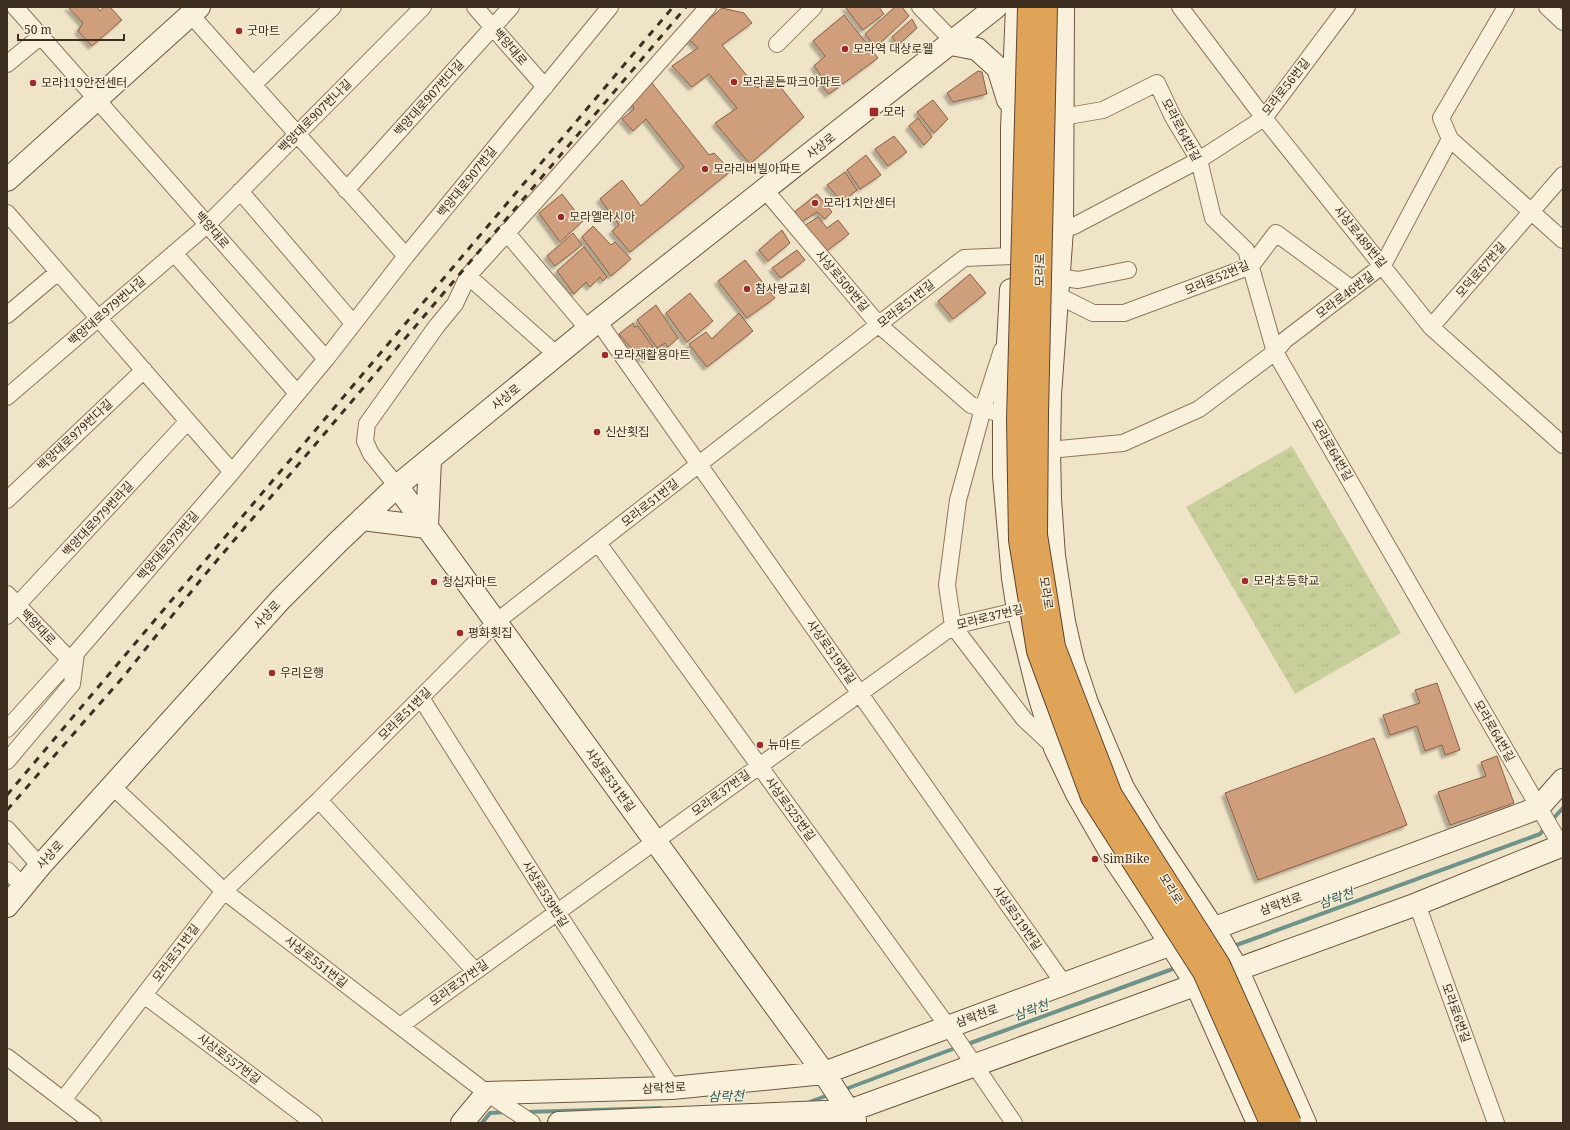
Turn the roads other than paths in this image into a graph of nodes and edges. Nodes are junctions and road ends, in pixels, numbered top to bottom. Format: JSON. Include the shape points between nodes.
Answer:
{"nodes":[{"id":1,"x":15,"y":7,"type":"edge"},
{"id":2,"x":333,"y":7,"type":"edge"},
{"id":3,"x":423,"y":7,"type":"edge"},
{"id":4,"x":475,"y":7,"type":"edge"},
{"id":5,"x":511,"y":7,"type":"edge"},
{"id":6,"x":610,"y":7,"type":"edge"},
{"id":7,"x":708,"y":7,"type":"edge"},
{"id":8,"x":814,"y":7,"type":"edge"},
{"id":9,"x":920,"y":7,"type":"edge"},
{"id":10,"x":972,"y":7,"type":"edge"},
{"id":11,"x":996,"y":7,"type":"edge"},
{"id":12,"x":1016,"y":7,"type":"edge"},
{"id":13,"x":1029,"y":7,"type":"edge"},
{"id":14,"x":1046,"y":7,"type":"edge"},
{"id":15,"x":1063,"y":7,"type":"edge"},
{"id":16,"x":1180,"y":7,"type":"edge"},
{"id":17,"x":1347,"y":7,"type":"edge"},
{"id":18,"x":1506,"y":7,"type":"edge"},
{"id":19,"x":1547,"y":7,"type":"edge"},
{"id":20,"x":195,"y":11,"type":"edge"},
{"id":21,"x":1563,"y":22,"type":"edge"},
{"id":22,"x":493,"y":27,"type":"junction"},
{"id":23,"x":41,"y":36,"type":"junction"},
{"id":24,"x":956,"y":39,"type":"junction"},
{"id":25,"x":778,"y":44,"type":"dead end"},
{"id":26,"x":7,"y":64,"type":"edge"},
{"id":27,"x":253,"y":85,"type":"junction"},
{"id":28,"x":545,"y":87,"type":"junction"},
{"id":29,"x":97,"y":100,"type":"junction"},
{"id":30,"x":1013,"y":114,"type":"junction"},
{"id":31,"x":1062,"y":117,"type":"junction"},
{"id":32,"x":1264,"y":118,"type":"junction"},
{"id":33,"x":297,"y":134,"type":"junction"},
{"id":34,"x":1450,"y":139,"type":"junction"},
{"id":35,"x":1199,"y":160,"type":"junction"},
{"id":36,"x":1563,"y":175,"type":"edge"},
{"id":37,"x":7,"y":180,"type":"edge"},
{"id":38,"x":346,"y":190,"type":"junction"},
{"id":39,"x":765,"y":190,"type":"junction"},
{"id":40,"x":240,"y":191,"type":"junction"},
{"id":41,"x":1531,"y":212,"type":"junction"},
{"id":42,"x":7,"y":213,"type":"edge"},
{"id":43,"x":207,"y":224,"type":"junction"},
{"id":44,"x":1062,"y":230,"type":"junction"},
{"id":45,"x":506,"y":232,"type":"junction"},
{"id":46,"x":1563,"y":240,"type":"edge"},
{"id":47,"x":174,"y":253,"type":"junction"},
{"id":48,"x":406,"y":256,"type":"junction"},
{"id":49,"x":1012,"y":256,"type":"junction"},
{"id":50,"x":1383,"y":265,"type":"junction"},
{"id":51,"x":1251,"y":266,"type":"junction"},
{"id":52,"x":1128,"y":270,"type":"dead end"},
{"id":53,"x":58,"y":272,"type":"junction"},
{"id":54,"x":468,"y":276,"type":"junction"},
{"id":55,"x":1057,"y":286,"type":"junction"},
{"id":56,"x":1352,"y":289,"type":"junction"},
{"id":57,"x":7,"y":315,"type":"edge"},
{"id":58,"x":99,"y":318,"type":"junction"},
{"id":59,"x":354,"y":323,"type":"junction"},
{"id":60,"x":593,"y":325,"type":"junction"},
{"id":61,"x":879,"y":325,"type":"junction"},
{"id":62,"x":1431,"y":327,"type":"junction"},
{"id":63,"x":1009,"y":328,"type":"junction"},
{"id":64,"x":1275,"y":352,"type":"junction"},
{"id":65,"x":557,"y":355,"type":"junction"},
{"id":66,"x":326,"y":359,"type":"junction"},
{"id":67,"x":144,"y":370,"type":"junction"},
{"id":68,"x":297,"y":393,"type":"junction"},
{"id":69,"x":7,"y":398,"type":"edge"},
{"id":70,"x":983,"y":409,"type":"junction"},
{"id":71,"x":1004,"y":416,"type":"junction"},
{"id":72,"x":188,"y":421,"type":"junction"},
{"id":73,"x":1563,"y":445,"type":"edge"},
{"id":74,"x":1049,"y":450,"type":"junction"},
{"id":75,"x":430,"y":459,"type":"junction"},
{"id":76,"x":699,"y":465,"type":"junction"},
{"id":77,"x":232,"y":472,"type":"junction"},
{"id":78,"x":397,"y":486,"type":"junction"},
{"id":79,"x":7,"y":500,"type":"edge"},
{"id":80,"x":362,"y":519,"type":"junction"},
{"id":81,"x":427,"y":527,"type":"junction"},
{"id":82,"x":598,"y":543,"type":"junction"},
{"id":83,"x":1061,"y":602,"type":"junction"},
{"id":84,"x":10,"y":605,"type":"edge"},
{"id":85,"x":1018,"y":610,"type":"junction"},
{"id":86,"x":496,"y":622,"type":"junction"},
{"id":87,"x":953,"y":626,"type":"junction"},
{"id":88,"x":73,"y":656,"type":"junction"},
{"id":89,"x":860,"y":693,"type":"junction"},
{"id":90,"x":421,"y":698,"type":"junction"},
{"id":91,"x":7,"y":729,"type":"edge"},
{"id":92,"x":1055,"y":748,"type":"junction"},
{"id":93,"x":7,"y":761,"type":"edge"},
{"id":94,"x":759,"y":766,"type":"junction"},
{"id":95,"x":1563,"y":780,"type":"edge"},
{"id":96,"x":112,"y":786,"type":"junction"},
{"id":97,"x":319,"y":800,"type":"junction"},
{"id":98,"x":1541,"y":812,"type":"junction"},
{"id":99,"x":7,"y":829,"type":"edge"},
{"id":100,"x":655,"y":841,"type":"junction"},
{"id":101,"x":1560,"y":843,"type":"edge"},
{"id":102,"x":40,"y":866,"type":"junction"},
{"id":103,"x":7,"y":870,"type":"edge"},
{"id":104,"x":23,"y":886,"type":"junction"},
{"id":105,"x":224,"y":891,"type":"junction"},
{"id":106,"x":1417,"y":904,"type":"junction"},
{"id":107,"x":7,"y":906,"type":"edge"},
{"id":108,"x":557,"y":912,"type":"junction"},
{"id":109,"x":1225,"y":949,"type":"junction"},
{"id":110,"x":1184,"y":964,"type":"junction"},
{"id":111,"x":475,"y":971,"type":"junction"},
{"id":112,"x":1064,"y":984,"type":"junction"},
{"id":113,"x":144,"y":995,"type":"junction"},
{"id":114,"x":400,"y":1026,"type":"junction"},
{"id":115,"x":951,"y":1031,"type":"junction"},
{"id":116,"x":7,"y":1057,"type":"edge"},
{"id":117,"x":971,"y":1060,"type":"junction"},
{"id":118,"x":672,"y":1088,"type":"junction"},
{"id":119,"x":487,"y":1093,"type":"junction"},
{"id":120,"x":63,"y":1100,"type":"junction"},
{"id":121,"x":841,"y":1102,"type":"edge"},
{"id":122,"x":93,"y":1123,"type":"edge"},
{"id":123,"x":314,"y":1123,"type":"edge"},
{"id":124,"x":462,"y":1123,"type":"edge"},
{"id":125,"x":532,"y":1123,"type":"edge"},
{"id":126,"x":559,"y":1123,"type":"edge"},
{"id":127,"x":1014,"y":1123,"type":"edge"},
{"id":128,"x":1258,"y":1123,"type":"edge"},
{"id":129,"x":1271,"y":1123,"type":"edge"},
{"id":130,"x":1290,"y":1123,"type":"edge"},
{"id":131,"x":1305,"y":1123,"type":"edge"},
{"id":132,"x":1496,"y":1123,"type":"edge"}],
"edges":[{"from":1,"to":23,"type":"street","name":"백양대로"},
{"from":2,"to":27,"type":"street"},
{"from":3,"to":33,"type":"street","name":"백양대로907번나길"},
{"from":4,"to":22,"type":"street","name":"백양대로"},
{"from":5,"to":22,"type":"street","name":"백양대로907번다길"},
{"from":6,"to":28,"type":"street","name":"백양대로907번길"},
{"from":7,"to":45,"type":"street"},
{"from":8,"to":25,"type":"street"},
{"from":9,"to":24,"type":"street"},
{"from":10,"to":24,"type":"main road"},
{"from":11,"to":24,"type":"main road","name":"사상로"},
{"from":12,"to":30,"type":"main road"},
{"from":13,"to":129,"type":"highway","name":"모라로","bridge":true,"via":[[1018,420],[1019,502],[1020,540],[1038,651],[1092,797],[1204,972]]},
{"from":14,"to":130,"type":"highway","name":"모라로","bridge":true,"via":[[1036,535],[1054,647],[1112,795],[1218,965]]},
{"from":15,"to":31,"type":"main road","name":"모라로"},
{"from":16,"to":32,"type":"street","name":"사상로489번길"},
{"from":17,"to":32,"type":"street","name":"모라로56번길"},
{"from":18,"to":34,"type":"street","via":[[1440,118]]},
{"from":19,"to":21,"type":"street"},
{"from":20,"to":27,"type":"street"},
{"from":20,"to":29,"type":"main road"},
{"from":22,"to":28,"type":"street","name":"백양대로"},
{"from":22,"to":38,"type":"street","name":"백양대로907번다길"},
{"from":23,"to":26,"type":"street"},
{"from":23,"to":29,"type":"street","name":"백양대로"},
{"from":24,"to":30,"type":"main road","via":[[977,49],[998,68]]},
{"from":24,"to":39,"type":"main road","name":"사상로"},
{"from":27,"to":33,"type":"street"},
{"from":28,"to":48,"type":"street","name":"백양대로907번길"},
{"from":29,"to":37,"type":"main road"},
{"from":29,"to":43,"type":"street","name":"백양대로"},
{"from":30,"to":49,"type":"main road"},
{"from":31,"to":35,"type":"street","name":"모라로64번길","via":[[1103,110],[1157,83],[1173,118]]},
{"from":31,"to":44,"type":"main road","name":"모라로"},
{"from":32,"to":35,"type":"street","name":"모라로56번길"},
{"from":32,"to":50,"type":"street","name":"사상로489번길"},
{"from":33,"to":38,"type":"street"},
{"from":33,"to":40,"type":"street","name":"백양대로907번나길"},
{"from":34,"to":41,"type":"street"},
{"from":34,"to":50,"type":"street","name":"모라로46번길"},
{"from":35,"to":44,"type":"street","name":"모라로56번길"},
{"from":35,"to":51,"type":"street","name":"모라로64번길","via":[[1213,218],[1246,250]]},
{"from":36,"to":41,"type":"street","name":"모덕로67번길"},
{"from":38,"to":48,"type":"street"},
{"from":39,"to":60,"type":"main road","name":"사상로"},
{"from":39,"to":61,"type":"street","name":"사상로509번길"},
{"from":40,"to":43,"type":"street","name":"백양대로907번나길"},
{"from":40,"to":59,"type":"street"},
{"from":41,"to":46,"type":"street"},
{"from":41,"to":62,"type":"street","name":"모덕로67번길"},
{"from":42,"to":53,"type":"street"},
{"from":43,"to":47,"type":"street","name":"백양대로979번나길"},
{"from":43,"to":66,"type":"street","name":"백양대로"},
{"from":44,"to":55,"type":"main road","name":"모라로"},
{"from":45,"to":54,"type":"street"},
{"from":45,"to":60,"type":"street"},
{"from":47,"to":58,"type":"street","name":"백양대로979번나길"},
{"from":47,"to":68,"type":"street"},
{"from":48,"to":59,"type":"street","name":"백양대로907번길"},
{"from":49,"to":61,"type":"street","name":"모라로51번길","via":[[964,258]]},
{"from":49,"to":63,"type":"main road"},
{"from":50,"to":56,"type":"street","name":"모라로46번길"},
{"from":50,"to":62,"type":"street","name":"사상로489번길"},
{"from":51,"to":55,"type":"street","name":"모라로52번길","via":[[1124,313],[1093,313]]},
{"from":51,"to":56,"type":"street","name":"모라로52번길","via":[[1276,233]]},
{"from":51,"to":64,"type":"street","name":"모라로64번길"},
{"from":52,"to":55,"type":"street","name":"모라로"},
{"from":53,"to":57,"type":"street"},
{"from":53,"to":58,"type":"street"},
{"from":54,"to":65,"type":"street"},
{"from":54,"to":78,"type":"street","via":[[455,304],[367,424],[365,441],[371,454]]},
{"from":55,"to":74,"type":"main road","name":"모라로"},
{"from":56,"to":64,"type":"street","name":"모라로46번길","via":[[1285,340]]},
{"from":58,"to":67,"type":"street"},
{"from":58,"to":69,"type":"street","name":"백양대로979번나길"},
{"from":59,"to":66,"type":"street","name":"백양대로907번길"},
{"from":60,"to":65,"type":"main road","name":"사상로"},
{"from":60,"to":76,"type":"street","name":"사상로519번길"},
{"from":61,"to":70,"type":"street","name":"사상로509번길","via":[[971,405]]},
{"from":61,"to":76,"type":"street","name":"모라로51번길"},
{"from":62,"to":73,"type":"street","name":"사상로489번길"},
{"from":63,"to":70,"type":"street"},
{"from":63,"to":71,"type":"main road"},
{"from":64,"to":74,"type":"street","name":"모라로46번길","via":[[1199,409],[1130,440]]},
{"from":64,"to":98,"type":"street","name":"모라로64번길"},
{"from":65,"to":75,"type":"main road","name":"사상로"},
{"from":66,"to":68,"type":"street","name":"백양대로979번길"},
{"from":67,"to":72,"type":"street"},
{"from":67,"to":79,"type":"street","name":"백양대로979번다길"},
{"from":68,"to":77,"type":"street","name":"백양대로979번길"},
{"from":70,"to":71,"type":"street","name":"사상로509번길"},
{"from":70,"to":87,"type":"street","via":[[958,500],[947,585]]},
{"from":71,"to":85,"type":"main road","via":[[1004,476]]},
{"from":72,"to":77,"type":"street"},
{"from":72,"to":84,"type":"street","name":"백양대로979번라길"},
{"from":74,"to":83,"type":"main road","name":"모라로","via":[[1054,556]]},
{"from":75,"to":78,"type":"main road","name":"사상로"},
{"from":75,"to":81,"type":"main road"},
{"from":76,"to":82,"type":"street","name":"모라로51번길"},
{"from":76,"to":89,"type":"street","name":"사상로519번길"},
{"from":77,"to":88,"type":"street","name":"백양대로979번길"},
{"from":78,"to":80,"type":"main road","name":"사상로"},
{"from":78,"to":81,"type":"main road","name":"사상로531번길"},
{"from":80,"to":81,"type":"main road"},
{"from":80,"to":96,"type":"main road","name":"사상로","via":[[281,599]]},
{"from":81,"to":86,"type":"main road","name":"사상로531번길"},
{"from":82,"to":86,"type":"street","name":"모라로51번길"},
{"from":82,"to":94,"type":"street","name":"사상로525번길"},
{"from":83,"to":85,"type":"street","name":"모라로37번길"},
{"from":83,"to":109,"type":"main road","name":"모라로","via":[[1073,661],[1084,696],[1123,788]]},
{"from":84,"to":88,"type":"street","name":"백양대로"},
{"from":85,"to":87,"type":"street","name":"모라로37번길"},
{"from":85,"to":92,"type":"main road"},
{"from":86,"to":90,"type":"street","name":"모라로51번길"},
{"from":86,"to":100,"type":"main road","name":"사상로531번길"},
{"from":87,"to":89,"type":"street","name":"모라로37번길"},
{"from":87,"to":92,"type":"street","via":[[1024,718]]},
{"from":88,"to":91,"type":"street","name":"백양대로979번길"},
{"from":88,"to":93,"type":"street","via":[[72,684]]},
{"from":89,"to":94,"type":"street","name":"모라로37번길"},
{"from":89,"to":112,"type":"street","name":"사상로519번길"},
{"from":90,"to":97,"type":"street","name":"모라로51번길"},
{"from":90,"to":108,"type":"street","name":"사상로539번길"},
{"from":92,"to":110,"type":"main road","via":[[1077,794],[1112,855]]},
{"from":94,"to":100,"type":"street","name":"모라로37번길"},
{"from":94,"to":115,"type":"street","name":"사상로525번길"},
{"from":95,"to":98,"type":"main road","name":"삼락천로"},
{"from":96,"to":102,"type":"main road","name":"사상로"},
{"from":96,"to":105,"type":"street","name":"사상로551번길"},
{"from":97,"to":105,"type":"street","name":"모라로51번길"},
{"from":97,"to":111,"type":"street"},
{"from":98,"to":101,"type":"street","name":"모라로64번길"},
{"from":98,"to":109,"type":"main road","name":"삼락천로"},
{"from":99,"to":102,"type":"street"},
{"from":100,"to":108,"type":"street","name":"모라로37번길"},
{"from":100,"to":121,"type":"main road","name":"사상로531번길"},
{"from":101,"to":106,"type":"main road","name":"삼락천로"},
{"from":102,"to":104,"type":"main road","name":"사상로"},
{"from":103,"to":104,"type":"street"},
{"from":104,"to":107,"type":"main road","name":"사상로"},
{"from":105,"to":113,"type":"street","name":"모라로51번길"},
{"from":105,"to":114,"type":"street","name":"사상로551번길"},
{"from":106,"to":109,"type":"main road","name":"삼락천로"},
{"from":106,"to":132,"type":"street","name":"모라로6번길"},
{"from":108,"to":111,"type":"street","name":"모라로37번길"},
{"from":108,"to":118,"type":"street","name":"사상로539번길"},
{"from":109,"to":110,"type":"main road","name":"삼락천로"},
{"from":109,"to":110,"type":"main road","name":"삼락천로"},
{"from":109,"to":131,"type":"main road","name":"모라로"},
{"from":110,"to":112,"type":"main road","name":"삼락천로"},
{"from":110,"to":117,"type":"main road","name":"삼락천로"},
{"from":110,"to":128,"type":"main road"},
{"from":111,"to":114,"type":"street","name":"모라로37번길"},
{"from":112,"to":115,"type":"main road","name":"삼락천로"},
{"from":113,"to":120,"type":"street","name":"모라로51번길"},
{"from":113,"to":123,"type":"street","name":"사상로557번길"},
{"from":114,"to":119,"type":"street","name":"사상로551번길"},
{"from":115,"to":117,"type":"street","name":"사상로525번길"},
{"from":115,"to":121,"type":"main road","name":"삼락천로"},
{"from":116,"to":120,"type":"street"},
{"from":117,"to":121,"type":"main road","name":"삼락천로"},
{"from":117,"to":127,"type":"street","name":"사상로525번길"},
{"from":118,"to":119,"type":"main road","name":"삼락천로"},
{"from":118,"to":121,"type":"main road","name":"삼락천로"},
{"from":119,"to":124,"type":"main road"},
{"from":119,"to":125,"type":"street","name":"사상로551번길"},
{"from":120,"to":122,"type":"street"},
{"from":121,"to":126,"type":"main road","name":"삼락천로"}]}
